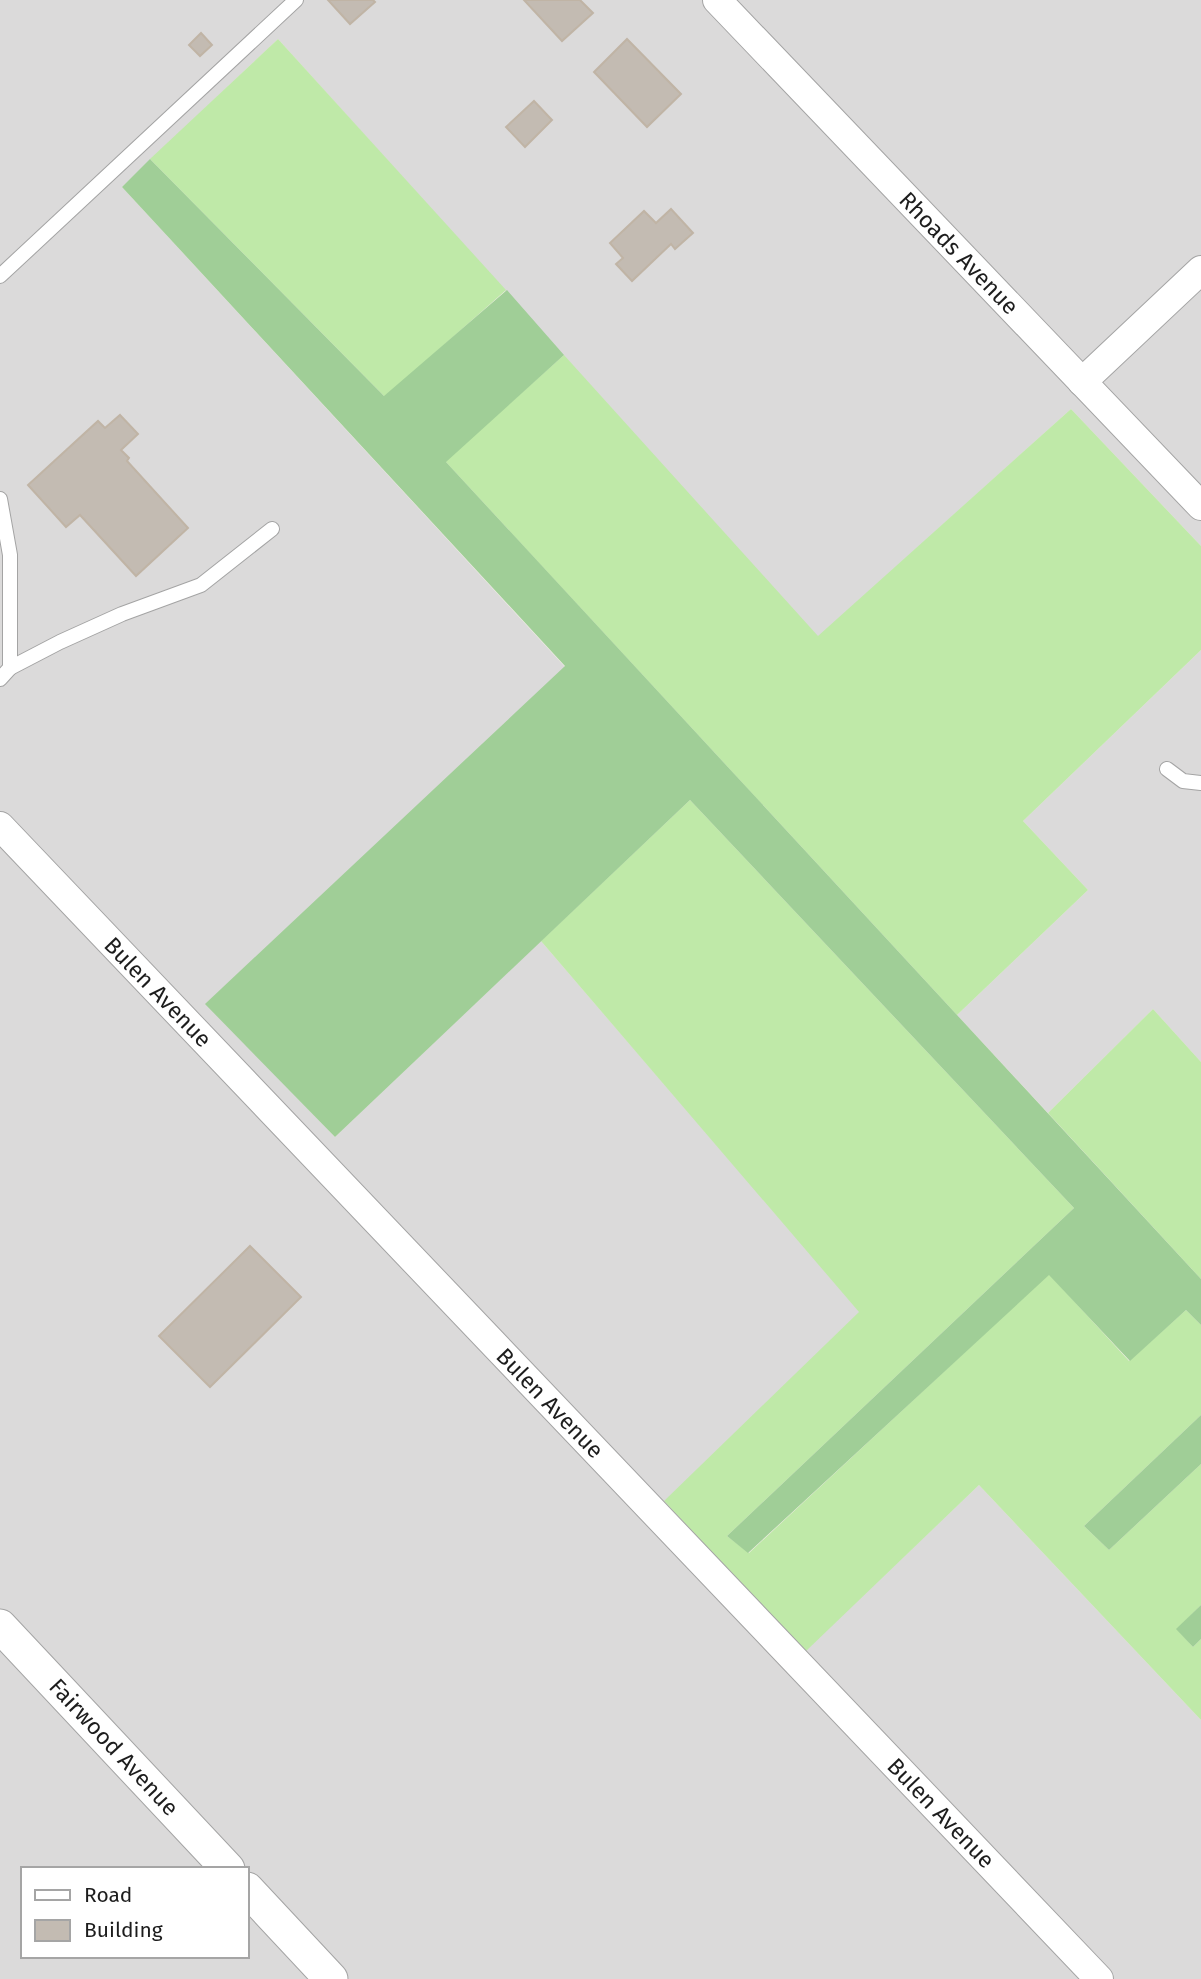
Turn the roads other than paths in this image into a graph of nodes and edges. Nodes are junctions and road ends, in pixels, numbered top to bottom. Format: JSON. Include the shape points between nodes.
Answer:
{"nodes":[{"id":1,"x":296,"y":0,"type":"edge"},
{"id":2,"x":717,"y":0,"type":"edge"},
{"id":3,"x":1201,"y":270,"type":"edge"},
{"id":4,"x":0,"y":276,"type":"edge"},
{"id":5,"x":1082,"y":382,"type":"junction"},
{"id":6,"x":0,"y":499,"type":"edge"},
{"id":7,"x":1201,"y":506,"type":"edge"},
{"id":8,"x":272,"y":529,"type":"dead end"},
{"id":9,"x":5,"y":673,"type":"edge"},
{"id":10,"x":1167,"y":769,"type":"dead end"},
{"id":11,"x":1201,"y":783,"type":"edge"},
{"id":12,"x":0,"y":826,"type":"edge"},
{"id":13,"x":3,"y":1634,"type":"edge"},
{"id":14,"x":226,"y":1867,"type":"edge"},
{"id":15,"x":248,"y":1890,"type":"edge"},
{"id":16,"x":331,"y":1979,"type":"edge"},
{"id":17,"x":1099,"y":1979,"type":"edge"}],
"edges":[{"from":1,"to":4,"type":"lane"},
{"from":2,"to":5,"type":"street","name":"Rhoads Avenue"},
{"from":3,"to":5,"type":"street"},
{"from":5,"to":7,"type":"street","name":"Rhoads Avenue"},
{"from":6,"to":9,"type":"lane","via":[[10,555]]},
{"from":8,"to":9,"type":"lane","via":[[201,585],[122,614]]},
{"from":10,"to":11,"type":"lane","via":[[1183,781]]},
{"from":12,"to":17,"type":"street","name":"Bulen Avenue"},
{"from":13,"to":14,"type":"street","name":"Fairwood Avenue"},
{"from":15,"to":16,"type":"street"}]}
